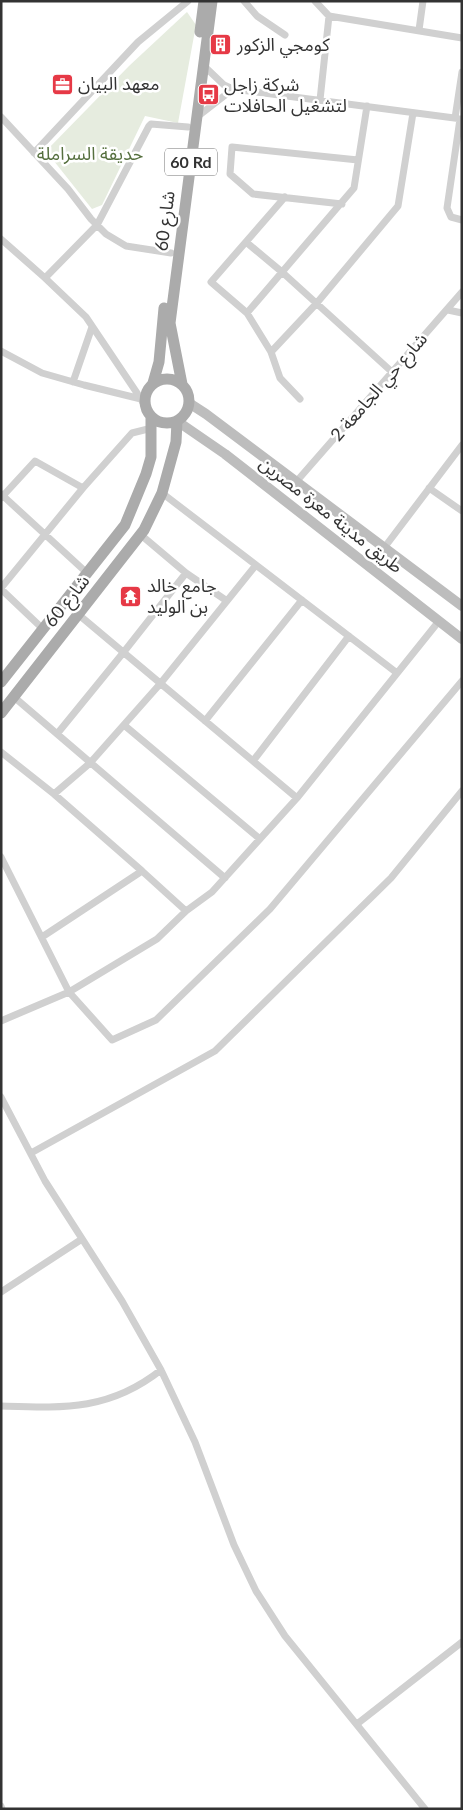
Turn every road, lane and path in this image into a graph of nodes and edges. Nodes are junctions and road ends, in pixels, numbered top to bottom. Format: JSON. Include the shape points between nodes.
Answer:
{"nodes":[{"id":1,"x":188,"y":1,"type":"edge"},
{"id":2,"x":204,"y":1,"type":"edge"},
{"id":3,"x":212,"y":1,"type":"edge"},
{"id":4,"x":244,"y":1,"type":"edge"},
{"id":5,"x":315,"y":1,"type":"edge"},
{"id":6,"x":423,"y":1,"type":"edge"},
{"id":7,"x":328,"y":16,"type":"junction"},
{"id":8,"x":420,"y":30,"type":"junction"},
{"id":9,"x":285,"y":35,"type":"dead end"},
{"id":10,"x":462,"y":38,"type":"edge"},
{"id":11,"x":204,"y":65,"type":"junction"},
{"id":12,"x":462,"y":72,"type":"edge"},
{"id":13,"x":233,"y":89,"type":"junction"},
{"id":14,"x":320,"y":100,"type":"junction"},
{"id":15,"x":367,"y":106,"type":"junction"},
{"id":16,"x":413,"y":112,"type":"junction"},
{"id":17,"x":1,"y":117,"type":"edge"},
{"id":18,"x":196,"y":117,"type":"junction"},
{"id":19,"x":459,"y":119,"type":"edge"},
{"id":20,"x":188,"y":127,"type":"junction"},
{"id":21,"x":34,"y":153,"type":"junction"},
{"id":22,"x":358,"y":160,"type":"junction"},
{"id":23,"x":286,"y":198,"type":"junction"},
{"id":24,"x":342,"y":204,"type":"junction"},
{"id":25,"x":462,"y":220,"type":"edge"},
{"id":26,"x":97,"y":225,"type":"junction"},
{"id":27,"x":1,"y":239,"type":"edge"},
{"id":28,"x":246,"y":242,"type":"junction"},
{"id":29,"x":171,"y":253,"type":"junction"},
{"id":30,"x":282,"y":272,"type":"junction"},
{"id":31,"x":45,"y":278,"type":"junction"},
{"id":32,"x":462,"y":292,"type":"edge"},
{"id":33,"x":316,"y":304,"type":"junction"},
{"id":34,"x":448,"y":310,"type":"junction"},
{"id":35,"x":247,"y":313,"type":"junction"},
{"id":36,"x":462,"y":313,"type":"edge"},
{"id":37,"x":92,"y":327,"type":"junction"},
{"id":38,"x":1,"y":351,"type":"edge"},
{"id":39,"x":271,"y":352,"type":"junction"},
{"id":40,"x":392,"y":372,"type":"junction"},
{"id":41,"x":73,"y":382,"type":"junction"},
{"id":42,"x":154,"y":383,"type":"junction"},
{"id":43,"x":182,"y":384,"type":"junction"},
{"id":44,"x":300,"y":399,"type":"dead end"},
{"id":45,"x":141,"y":400,"type":"junction"},
{"id":46,"x":189,"y":403,"type":"junction"},
{"id":47,"x":150,"y":418,"type":"junction"},
{"id":48,"x":177,"y":421,"type":"junction"},
{"id":49,"x":462,"y":445,"type":"edge"},
{"id":50,"x":151,"y":457,"type":"junction"},
{"id":51,"x":172,"y":461,"type":"junction"},
{"id":52,"x":296,"y":482,"type":"junction"},
{"id":53,"x":83,"y":488,"type":"junction"},
{"id":54,"x":429,"y":488,"type":"junction"},
{"id":55,"x":162,"y":493,"type":"junction"},
{"id":56,"x":2,"y":496,"type":"edge"},
{"id":57,"x":462,"y":511,"type":"edge"},
{"id":58,"x":46,"y":534,"type":"junction"},
{"id":59,"x":140,"y":535,"type":"junction"},
{"id":60,"x":384,"y":548,"type":"junction"},
{"id":61,"x":256,"y":564,"type":"junction"},
{"id":62,"x":87,"y":573,"type":"junction"},
{"id":63,"x":186,"y":573,"type":"junction"},
{"id":64,"x":1,"y":589,"type":"edge"},
{"id":65,"x":302,"y":600,"type":"junction"},
{"id":66,"x":227,"y":601,"type":"junction"},
{"id":67,"x":462,"y":606,"type":"edge"},
{"id":68,"x":79,"y":615,"type":"junction"},
{"id":69,"x":439,"y":621,"type":"junction"},
{"id":70,"x":43,"y":629,"type":"junction"},
{"id":71,"x":348,"y":636,"type":"junction"},
{"id":72,"x":462,"y":639,"type":"edge"},
{"id":73,"x":124,"y":653,"type":"junction"},
{"id":74,"x":397,"y":673,"type":"junction"},
{"id":75,"x":462,"y":681,"type":"edge"},
{"id":76,"x":1,"y":682,"type":"edge"},
{"id":77,"x":160,"y":684,"type":"junction"},
{"id":78,"x":14,"y":697,"type":"junction"},
{"id":79,"x":1,"y":713,"type":"edge"},
{"id":80,"x":205,"y":721,"type":"junction"},
{"id":81,"x":124,"y":725,"type":"junction"},
{"id":82,"x":56,"y":734,"type":"junction"},
{"id":83,"x":1,"y":752,"type":"edge"},
{"id":84,"x":253,"y":761,"type":"junction"},
{"id":85,"x":90,"y":762,"type":"junction"},
{"id":86,"x":462,"y":791,"type":"edge"},
{"id":87,"x":54,"y":794,"type":"junction"},
{"id":88,"x":297,"y":798,"type":"junction"},
{"id":89,"x":260,"y":839,"type":"junction"},
{"id":90,"x":1,"y":857,"type":"edge"},
{"id":91,"x":142,"y":872,"type":"junction"},
{"id":92,"x":225,"y":878,"type":"junction"},
{"id":93,"x":186,"y":912,"type":"junction"},
{"id":94,"x":42,"y":938,"type":"junction"},
{"id":95,"x":68,"y":992,"type":"junction"},
{"id":96,"x":1,"y":1021,"type":"edge"},
{"id":97,"x":1,"y":1097,"type":"edge"},
{"id":98,"x":31,"y":1153,"type":"junction"},
{"id":99,"x":82,"y":1239,"type":"junction"},
{"id":100,"x":1,"y":1292,"type":"edge"},
{"id":101,"x":161,"y":1370,"type":"junction"},
{"id":102,"x":1,"y":1406,"type":"edge"},
{"id":103,"x":462,"y":1642,"type":"edge"},
{"id":104,"x":357,"y":1724,"type":"junction"},
{"id":105,"x":425,"y":1809,"type":"edge"}],
"edges":[{"from":1,"to":21,"type":"street","via":[[138,42]]},
{"from":2,"to":20,"type":"main road","name":"شارع 60"},
{"from":3,"to":11,"type":"main road","name":"شارع 60","number":"60 Rd"},
{"from":4,"to":9,"type":"street","via":[[257,16]]},
{"from":5,"to":7,"type":"street"},
{"from":6,"to":8,"type":"street"},
{"from":7,"to":8,"type":"street"},
{"from":7,"to":14,"type":"street"},
{"from":8,"to":10,"type":"street"},
{"from":11,"to":13,"type":"street","via":[[224,85]]},
{"from":11,"to":18,"type":"main road","name":"شارع 60","number":"60 Rd"},
{"from":12,"to":19,"type":"street"},
{"from":13,"to":14,"type":"street"},
{"from":13,"to":18,"type":"street"},
{"from":14,"to":15,"type":"street"},
{"from":15,"to":16,"type":"street"},
{"from":15,"to":22,"type":"street"},
{"from":16,"to":19,"type":"street"},
{"from":16,"to":33,"type":"street","via":[[398,206]]},
{"from":17,"to":21,"type":"street"},
{"from":18,"to":43,"type":"main road","name":"شارع 60","number":"60 Rd","via":[[170,323]]},
{"from":19,"to":25,"type":"street","via":[[447,208],[451,217]]},
{"from":20,"to":26,"type":"street","via":[[149,126]]},
{"from":20,"to":29,"type":"main road","name":"شارع 60"},
{"from":21,"to":26,"type":"street"},
{"from":22,"to":23,"type":"street","via":[[232,146],[230,174],[253,194]]},
{"from":22,"to":24,"type":"street","via":[[354,188]]},
{"from":23,"to":24,"type":"street"},
{"from":23,"to":28,"type":"street"},
{"from":24,"to":30,"type":"street"},
{"from":26,"to":29,"type":"street","via":[[126,246]]},
{"from":26,"to":31,"type":"street"},
{"from":27,"to":31,"type":"street"},
{"from":28,"to":30,"type":"street"},
{"from":28,"to":35,"type":"street","via":[[212,282]]},
{"from":29,"to":42,"type":"main road","name":"شارع 60"},
{"from":30,"to":33,"type":"street"},
{"from":30,"to":35,"type":"street"},
{"from":31,"to":37,"type":"street","via":[[86,317]]},
{"from":32,"to":34,"type":"street","name":"شارع حي الجامعة 2"},
{"from":33,"to":39,"type":"street"},
{"from":33,"to":40,"type":"street"},
{"from":34,"to":36,"type":"street"},
{"from":34,"to":40,"type":"street","name":"شارع حي الجامعة 2"},
{"from":35,"to":39,"type":"street"},
{"from":37,"to":41,"type":"street"},
{"from":37,"to":45,"type":"street"},
{"from":38,"to":41,"type":"street","via":[[42,373]]},
{"from":39,"to":44,"type":"street","via":[[280,378]]},
{"from":40,"to":52,"type":"street","name":"شارع حي الجامعة 2"},
{"from":41,"to":45,"type":"street"},
{"from":42,"to":43,"type":"main road","via":[[168,378]]},
{"from":42,"to":47,"type":"main road","via":[[145,396]]},
{"from":43,"to":46,"type":"main road"},
{"from":45,"to":47,"type":"street"},
{"from":46,"to":48,"type":"main road","via":[[185,414]]},
{"from":46,"to":52,"type":"main road","name":"طريق مدينة معرة مصرين"},
{"from":47,"to":48,"type":"main road","via":[[164,423]]},
{"from":47,"to":50,"type":"main road","name":"شارع 60"},
{"from":47,"to":53,"type":"street","via":[[132,433]]},
{"from":48,"to":51,"type":"main road","name":"شارع 60"},
{"from":48,"to":69,"type":"main road","name":"طريق مدينة معرة مصرين","via":[[226,454]]},
{"from":49,"to":54,"type":"street"},
{"from":50,"to":51,"type":"main road"},
{"from":50,"to":62,"type":"main road","name":"شارع 60","via":[[125,525]]},
{"from":51,"to":55,"type":"main road","name":"شارع 60"},
{"from":52,"to":60,"type":"main road","name":"طريق مدينة معرة مصرين"},
{"from":53,"to":56,"type":"street","via":[[35,461]]},
{"from":53,"to":58,"type":"street"},
{"from":54,"to":57,"type":"street"},
{"from":54,"to":60,"type":"street"},
{"from":55,"to":59,"type":"main road","name":"شارع 60"},
{"from":55,"to":61,"type":"street"},
{"from":56,"to":58,"type":"street"},
{"from":58,"to":62,"type":"street"},
{"from":58,"to":64,"type":"street"},
{"from":59,"to":63,"type":"street"},
{"from":59,"to":68,"type":"main road","name":"شارع 60"},
{"from":60,"to":67,"type":"main road","name":"طريق مدينة معرة مصرين"},
{"from":61,"to":65,"type":"street"},
{"from":61,"to":66,"type":"street"},
{"from":62,"to":70,"type":"main road","name":"شارع 60"},
{"from":63,"to":66,"type":"street"},
{"from":63,"to":73,"type":"street"},
{"from":64,"to":70,"type":"street"},
{"from":65,"to":71,"type":"street"},
{"from":65,"to":80,"type":"street"},
{"from":66,"to":77,"type":"street"},
{"from":68,"to":73,"type":"street"},
{"from":68,"to":78,"type":"main road","name":"شارع 60"},
{"from":69,"to":72,"type":"main road","name":"طريق مدينة معرة مصرين"},
{"from":69,"to":74,"type":"street"},
{"from":70,"to":76,"type":"main road","name":"شارع 60"},
{"from":71,"to":74,"type":"street"},
{"from":71,"to":84,"type":"street"},
{"from":73,"to":77,"type":"street"},
{"from":73,"to":82,"type":"street"},
{"from":74,"to":88,"type":"street"},
{"from":75,"to":95,"type":"street","via":[[270,909],[156,1020],[112,1040]]},
{"from":77,"to":80,"type":"street"},
{"from":77,"to":81,"type":"street"},
{"from":78,"to":79,"type":"main road","name":"شارع 60"},
{"from":78,"to":82,"type":"street"},
{"from":80,"to":84,"type":"street"},
{"from":81,"to":85,"type":"street"},
{"from":81,"to":89,"type":"street"},
{"from":82,"to":85,"type":"street"},
{"from":83,"to":87,"type":"street"},
{"from":84,"to":88,"type":"street"},
{"from":85,"to":87,"type":"street"},
{"from":85,"to":92,"type":"street"},
{"from":86,"to":98,"type":"street","via":[[391,878],[215,1051]]},
{"from":87,"to":91,"type":"street"},
{"from":88,"to":89,"type":"street"},
{"from":89,"to":92,"type":"street"},
{"from":90,"to":94,"type":"street"},
{"from":91,"to":93,"type":"street"},
{"from":91,"to":94,"type":"street"},
{"from":92,"to":93,"type":"street"},
{"from":93,"to":95,"type":"street","via":[[156,939]]},
{"from":94,"to":95,"type":"street"},
{"from":95,"to":96,"type":"street"},
{"from":97,"to":98,"type":"street"},
{"from":98,"to":99,"type":"street"},
{"from":99,"to":100,"type":"street"},
{"from":99,"to":101,"type":"street"},
{"from":101,"to":102,"type":"street","via":[[127,1391],[88,1404],[59,1408]]},
{"from":101,"to":104,"type":"street","via":[[195,1442],[234,1545],[256,1591],[285,1636]]},
{"from":103,"to":104,"type":"street"},
{"from":104,"to":105,"type":"street"}]}
